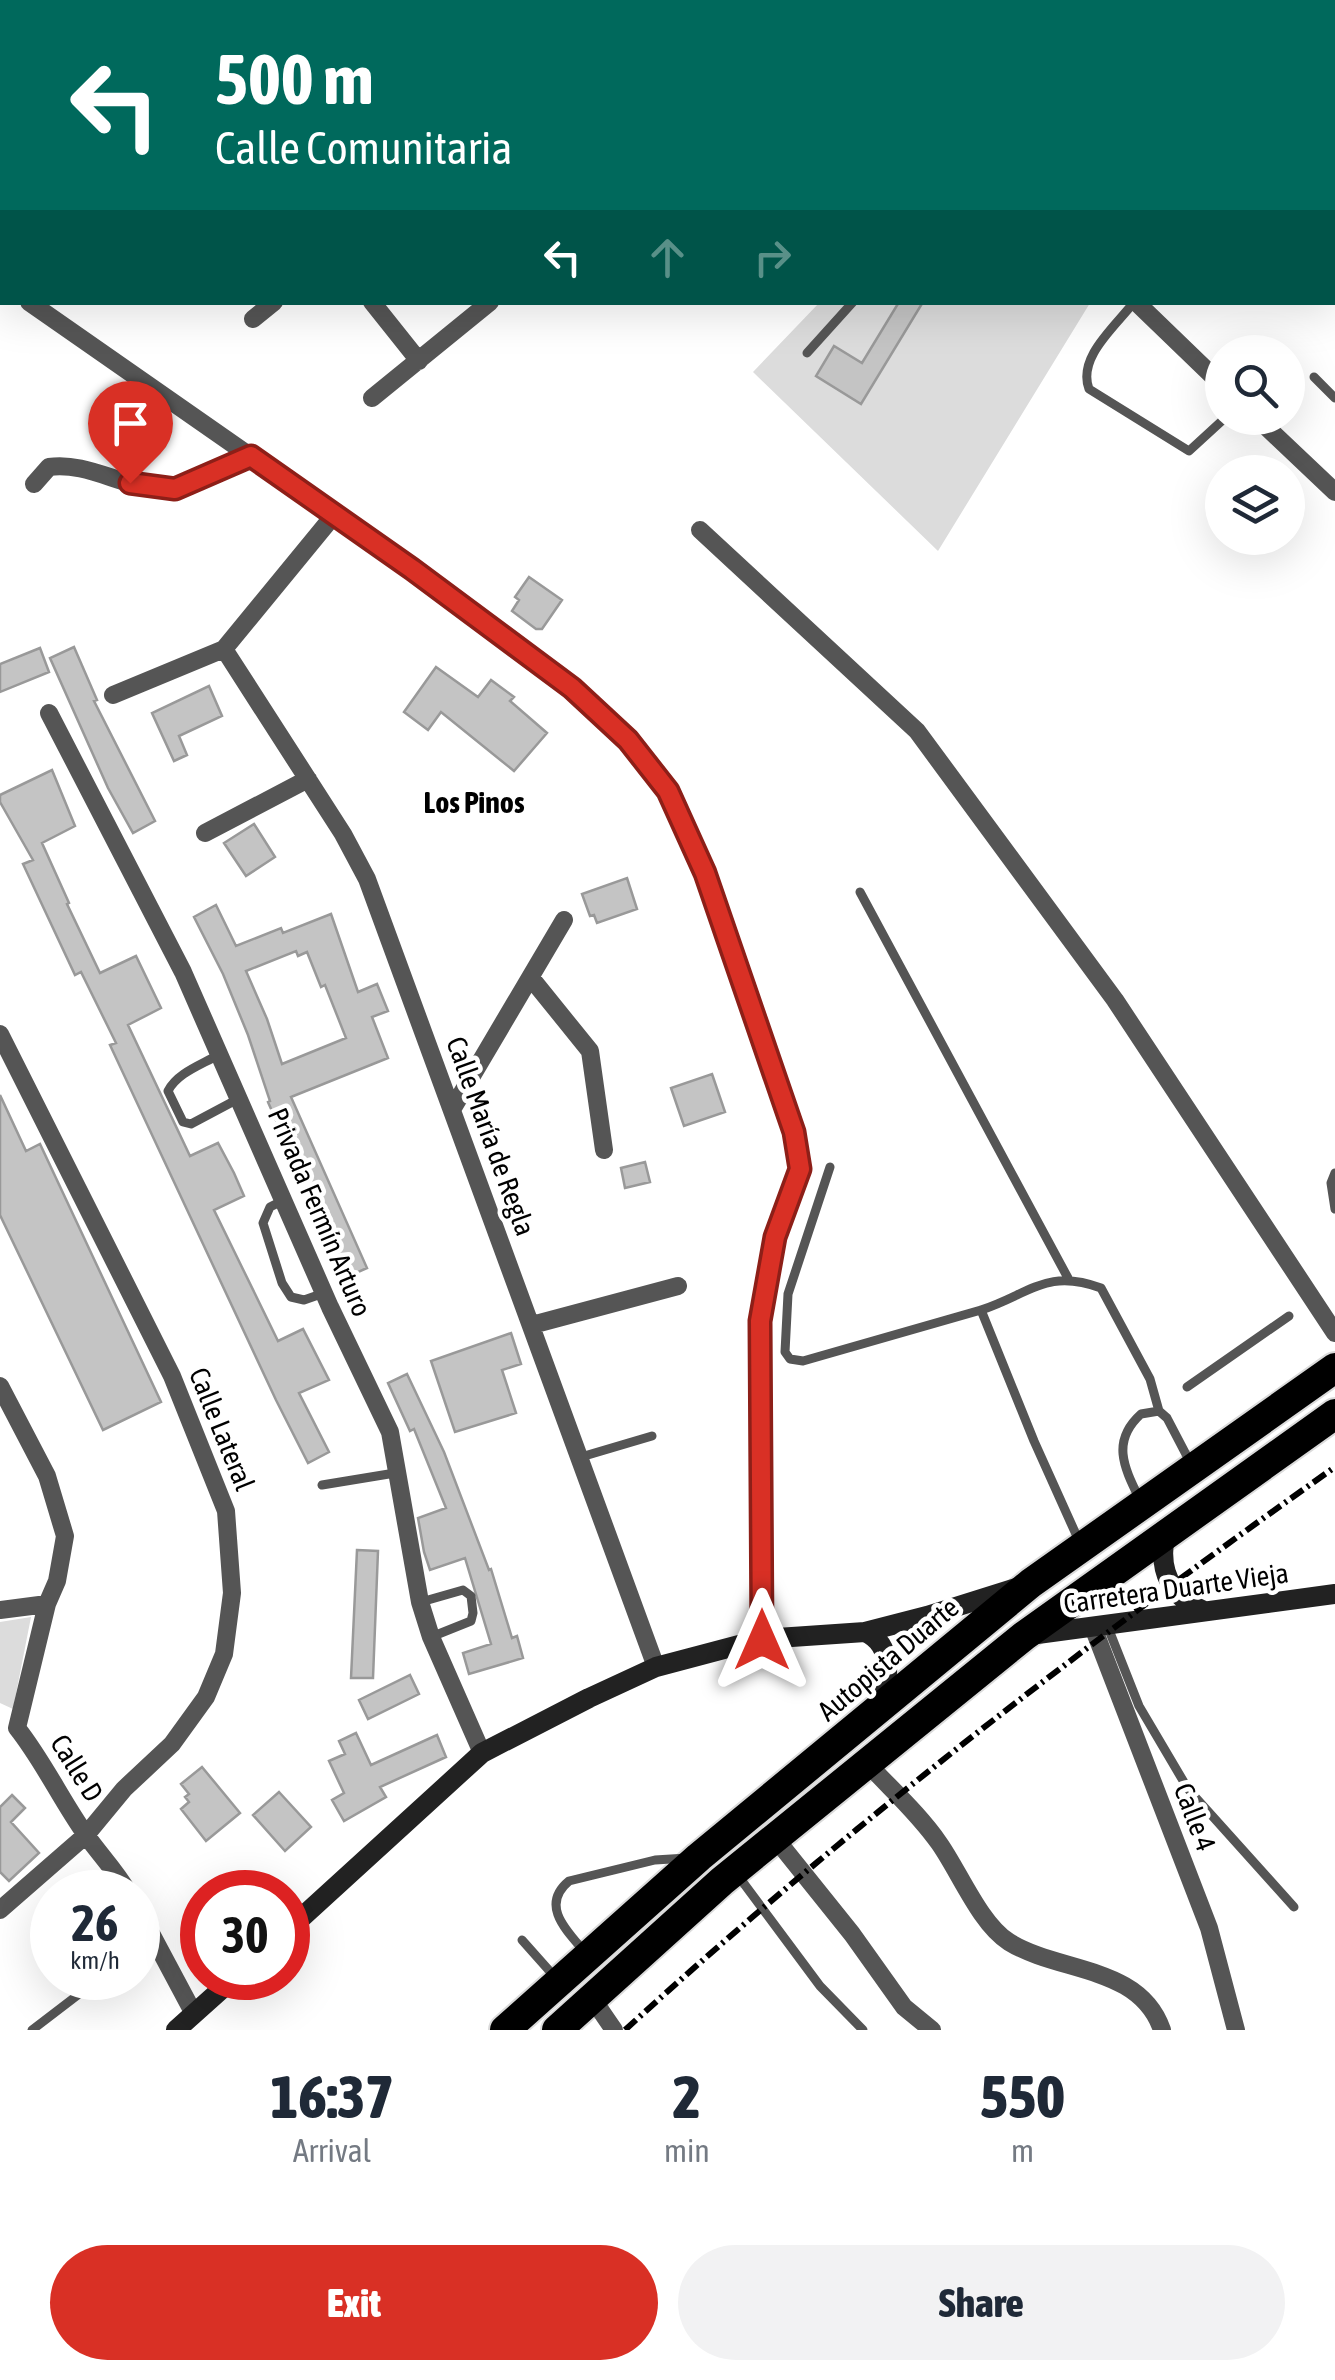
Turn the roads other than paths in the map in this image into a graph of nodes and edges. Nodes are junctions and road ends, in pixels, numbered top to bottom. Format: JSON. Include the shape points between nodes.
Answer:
{"nodes":[{"id":1,"x":33,"y":305,"type":"edge"},
{"id":2,"x":270,"y":305,"type":"edge"},
{"id":3,"x":374,"y":305,"type":"edge"},
{"id":4,"x":486,"y":305,"type":"edge"},
{"id":5,"x":849,"y":305,"type":"edge"},
{"id":6,"x":1133,"y":305,"type":"edge"},
{"id":7,"x":1138,"y":305,"type":"edge"},
{"id":8,"x":254,"y":319,"type":"dead end"},
{"id":9,"x":806,"y":353,"type":"dead end"},
{"id":10,"x":419,"y":362,"type":"junction"},
{"id":11,"x":1205,"y":369,"type":"edge"},
{"id":12,"x":1314,"y":376,"type":"dead end"},
{"id":13,"x":372,"y":398,"type":"dead end"},
{"id":14,"x":1335,"y":398,"type":"edge"},
{"id":15,"x":1206,"y":435,"type":"edge"},
{"id":16,"x":1275,"y":435,"type":"edge"},
{"id":17,"x":251,"y":456,"type":"junction"},
{"id":18,"x":34,"y":484,"type":"dead end"},
{"id":19,"x":1335,"y":492,"type":"edge"},
{"id":20,"x":334,"y":515,"type":"junction"},
{"id":21,"x":700,"y":530,"type":"dead end"},
{"id":22,"x":224,"y":649,"type":"junction"},
{"id":23,"x":113,"y":695,"type":"dead end"},
{"id":24,"x":50,"y":713,"type":"dead end"},
{"id":25,"x":308,"y":779,"type":"junction"},
{"id":26,"x":205,"y":833,"type":"dead end"},
{"id":27,"x":860,"y":892,"type":"dead end"},
{"id":28,"x":564,"y":920,"type":"dead end"},
{"id":29,"x":531,"y":978,"type":"junction"},
{"id":30,"x":0,"y":1034,"type":"edge"},
{"id":31,"x":220,"y":1054,"type":"junction"},
{"id":32,"x":241,"y":1098,"type":"junction"},
{"id":33,"x":453,"y":1108,"type":"junction"},
{"id":34,"x":604,"y":1150,"type":"dead end"},
{"id":35,"x":830,"y":1167,"type":"dead end"},
{"id":36,"x":1335,"y":1173,"type":"edge"},
{"id":37,"x":285,"y":1200,"type":"junction"},
{"id":38,"x":1335,"y":1209,"type":"edge"},
{"id":39,"x":1068,"y":1278,"type":"junction"},
{"id":40,"x":678,"y":1286,"type":"dead end"},
{"id":41,"x":324,"y":1294,"type":"junction"},
{"id":42,"x":981,"y":1310,"type":"junction"},
{"id":43,"x":1289,"y":1316,"type":"dead end"},
{"id":44,"x":532,"y":1325,"type":"junction"},
{"id":45,"x":1335,"y":1333,"type":"edge"},
{"id":46,"x":1335,"y":1368,"type":"edge"},
{"id":47,"x":0,"y":1386,"type":"edge"},
{"id":48,"x":1187,"y":1387,"type":"dead end"},
{"id":49,"x":1159,"y":1411,"type":"junction"},
{"id":50,"x":1335,"y":1414,"type":"edge"},
{"id":51,"x":652,"y":1436,"type":"dead end"},
{"id":52,"x":581,"y":1458,"type":"junction"},
{"id":53,"x":1193,"y":1468,"type":"junction"},
{"id":54,"x":395,"y":1473,"type":"junction"},
{"id":55,"x":322,"y":1484,"type":"dead end"},
{"id":56,"x":1142,"y":1505,"type":"junction"},
{"id":57,"x":1165,"y":1536,"type":"junction"},
{"id":58,"x":1082,"y":1547,"type":"junction"},
{"id":59,"x":1031,"y":1583,"type":"junction"},
{"id":60,"x":1335,"y":1594,"type":"edge"},
{"id":61,"x":420,"y":1602,"type":"junction"},
{"id":62,"x":47,"y":1604,"type":"junction"},
{"id":63,"x":1,"y":1608,"type":"edge"},
{"id":64,"x":1204,"y":1611,"type":"junction"},
{"id":65,"x":1100,"y":1626,"type":"junction"},
{"id":66,"x":865,"y":1632,"type":"junction"},
{"id":67,"x":1024,"y":1636,"type":"junction"},
{"id":68,"x":431,"y":1637,"type":"junction"},
{"id":69,"x":762,"y":1640,"type":"junction"},
{"id":70,"x":656,"y":1668,"type":"junction"},
{"id":71,"x":878,"y":1709,"type":"junction"},
{"id":72,"x":0,"y":1718,"type":"edge"},
{"id":73,"x":18,"y":1728,"type":"junction"},
{"id":74,"x":482,"y":1752,"type":"junction"},
{"id":75,"x":868,"y":1763,"type":"junction"},
{"id":76,"x":86,"y":1835,"type":"junction"},
{"id":77,"x":775,"y":1838,"type":"junction"},
{"id":78,"x":700,"y":1857,"type":"junction"},
{"id":79,"x":115,"y":1870,"type":"edge"},
{"id":80,"x":734,"y":1870,"type":"junction"},
{"id":81,"x":1294,"y":1907,"type":"dead end"},
{"id":82,"x":0,"y":1910,"type":"edge"},
{"id":83,"x":310,"y":1910,"type":"edge"},
{"id":84,"x":522,"y":1940,"type":"dead end"},
{"id":85,"x":160,"y":1949,"type":"edge"},
{"id":86,"x":588,"y":1956,"type":"junction"},
{"id":87,"x":559,"y":1982,"type":"junction"},
{"id":88,"x":592,"y":1998,"type":"junction"},
{"id":89,"x":71,"y":2000,"type":"edge"},
{"id":90,"x":210,"y":2000,"type":"edge"},
{"id":91,"x":194,"y":2014,"type":"junction"},
{"id":92,"x":32,"y":2030,"type":"edge"},
{"id":93,"x":176,"y":2030,"type":"edge"},
{"id":94,"x":505,"y":2030,"type":"edge"},
{"id":95,"x":558,"y":2030,"type":"edge"},
{"id":96,"x":614,"y":2030,"type":"edge"},
{"id":97,"x":863,"y":2030,"type":"edge"},
{"id":98,"x":932,"y":2030,"type":"edge"},
{"id":99,"x":1162,"y":2030,"type":"edge"},
{"id":100,"x":1236,"y":2030,"type":"edge"}],
"edges":[{"from":1,"to":17,"type":"street"},
{"from":2,"to":8,"type":"street"},
{"from":3,"to":10,"type":"street"},
{"from":4,"to":10,"type":"street"},
{"from":5,"to":9,"type":"lane"},
{"from":6,"to":15,"type":"lane","via":[[1087,362],[1089,389],[1189,451]]},
{"from":7,"to":11,"type":"street"},
{"from":10,"to":13,"type":"street"},
{"from":12,"to":14,"type":"lane"},
{"from":16,"to":19,"type":"street"},
{"from":17,"to":18,"type":"street","via":[[175,489],[62,466],[48,468]]},
{"from":17,"to":20,"type":"street"},
{"from":20,"to":22,"type":"street"},
{"from":20,"to":69,"type":"street","via":[[572,688],[628,740],[668,791],[705,873],[794,1132],[800,1169],[775,1237],[760,1321]]},
{"from":21,"to":45,"type":"street","via":[[917,731],[1115,1000]]},
{"from":22,"to":23,"type":"street"},
{"from":22,"to":25,"type":"street","name":"Calle María de Regla"},
{"from":24,"to":31,"type":"street","name":"Privada Fermín Arturo"},
{"from":25,"to":26,"type":"street"},
{"from":25,"to":33,"type":"street","name":"Calle María de Regla","via":[[367,879]]},
{"from":27,"to":39,"type":"lane"},
{"from":28,"to":29,"type":"street"},
{"from":29,"to":33,"type":"street"},
{"from":29,"to":34,"type":"street","via":[[590,1050]]},
{"from":30,"to":76,"type":"street","name":"Calle Lateral","via":[[172,1376],[226,1511],[232,1593],[224,1654],[206,1698]]},
{"from":31,"to":32,"type":"street","name":"Privada Fermín Arturo"},
{"from":31,"to":32,"type":"lane","via":[[183,1074],[168,1092],[183,1122],[191,1124]]},
{"from":32,"to":37,"type":"street","name":"Privada Fermín Arturo"},
{"from":33,"to":44,"type":"street","name":"Calle María de Regla"},
{"from":35,"to":42,"type":"lane","via":[[788,1294],[784,1352],[790,1359],[804,1361]]},
{"from":36,"to":38,"type":"lane"},
{"from":37,"to":41,"type":"street","name":"Privada Fermín Arturo"},
{"from":37,"to":41,"type":"lane","via":[[270,1206],[262,1223],[282,1284],[291,1297]]},
{"from":39,"to":42,"type":"lane"},
{"from":39,"to":49,"type":"lane","via":[[1101,1288],[1150,1379]]},
{"from":40,"to":44,"type":"street"},
{"from":41,"to":54,"type":"street","name":"Privada Fermín Arturo","via":[[390,1432]]},
{"from":42,"to":58,"type":"lane"},
{"from":43,"to":48,"type":"lane"},
{"from":44,"to":52,"type":"street","name":"Calle María de Regla"},
{"from":46,"to":53,"type":"highway","name":"Autopista Duarte"},
{"from":47,"to":62,"type":"street","name":"Calle D","via":[[47,1476],[65,1536]]},
{"from":49,"to":53,"type":"lane"},
{"from":49,"to":56,"type":"lane","via":[[1141,1414],[1122,1446],[1122,1464]]},
{"from":50,"to":57,"type":"highway"},
{"from":51,"to":52,"type":"lane"},
{"from":52,"to":70,"type":"street","name":"Calle María de Regla"},
{"from":53,"to":56,"type":"highway","name":"Autopista Duarte"},
{"from":54,"to":55,"type":"lane"},
{"from":54,"to":61,"type":"street","name":"Privada Fermín Arturo"},
{"from":56,"to":58,"type":"highway","name":"Autopista Duarte"},
{"from":57,"to":64,"type":"main road","via":[[1168,1581]]},
{"from":57,"to":67,"type":"highway"},
{"from":58,"to":59,"type":"highway","name":"Autopista Duarte"},
{"from":59,"to":66,"type":"main road","name":"Carretera Duarte Vieja"},
{"from":59,"to":71,"type":"highway","name":"Autopista Duarte"},
{"from":60,"to":64,"type":"main road","name":"Carretera Duarte Vieja"},
{"from":61,"to":68,"type":"street","name":"Privada Fermín Arturo"},
{"from":61,"to":68,"type":"lane","via":[[463,1590],[471,1596],[471,1621]]},
{"from":62,"to":63,"type":"street"},
{"from":62,"to":73,"type":"street","name":"Calle D"},
{"from":64,"to":65,"type":"main road","name":"Carretera Duarte Vieja"},
{"from":65,"to":67,"type":"main road","name":"Carretera Duarte Vieja"},
{"from":65,"to":81,"type":"lane","via":[[1188,1789]]},
{"from":65,"to":100,"type":"street","name":"Calle 4","via":[[1209,1928]]},
{"from":66,"to":69,"type":"main road","name":"Carretera Duarte Vieja"},
{"from":66,"to":71,"type":"main road","via":[[882,1644],[887,1660]]},
{"from":67,"to":75,"type":"highway"},
{"from":68,"to":74,"type":"street","name":"Privada Fermín Arturo"},
{"from":69,"to":70,"type":"main road","name":"Carretera Duarte Vieja"},
{"from":70,"to":74,"type":"main road","name":"Carretera Duarte Vieja"},
{"from":71,"to":78,"type":"highway","name":"Autopista Duarte"},
{"from":72,"to":73,"type":"street"},
{"from":73,"to":76,"type":"street","name":"Calle D"},
{"from":74,"to":83,"type":"main road","name":"Carretera Duarte Vieja"},
{"from":75,"to":77,"type":"highway"},
{"from":75,"to":99,"type":"street","via":[[936,1839],[992,1926],[1010,1942],[1139,1992]]},
{"from":76,"to":79,"type":"street","name":"Calle D"},
{"from":76,"to":82,"type":"street","name":"Calle Lateral"},
{"from":77,"to":80,"type":"highway"},
{"from":77,"to":98,"type":"street","via":[[904,2007]]},
{"from":78,"to":86,"type":"highway","name":"Autopista Duarte"},
{"from":78,"to":86,"type":"lane","via":[[655,1860],[560,1888],[559,1923]]},
{"from":80,"to":88,"type":"highway"},
{"from":80,"to":97,"type":"lane","via":[[820,1986]]},
{"from":84,"to":87,"type":"lane"},
{"from":85,"to":91,"type":"street"},
{"from":86,"to":87,"type":"highway","name":"Autopista Duarte"},
{"from":87,"to":94,"type":"highway","name":"Autopista Duarte"},
{"from":88,"to":95,"type":"highway"},
{"from":88,"to":96,"type":"street"},
{"from":89,"to":92,"type":"lane"},
{"from":90,"to":91,"type":"main road"},
{"from":91,"to":93,"type":"main road"}]}
